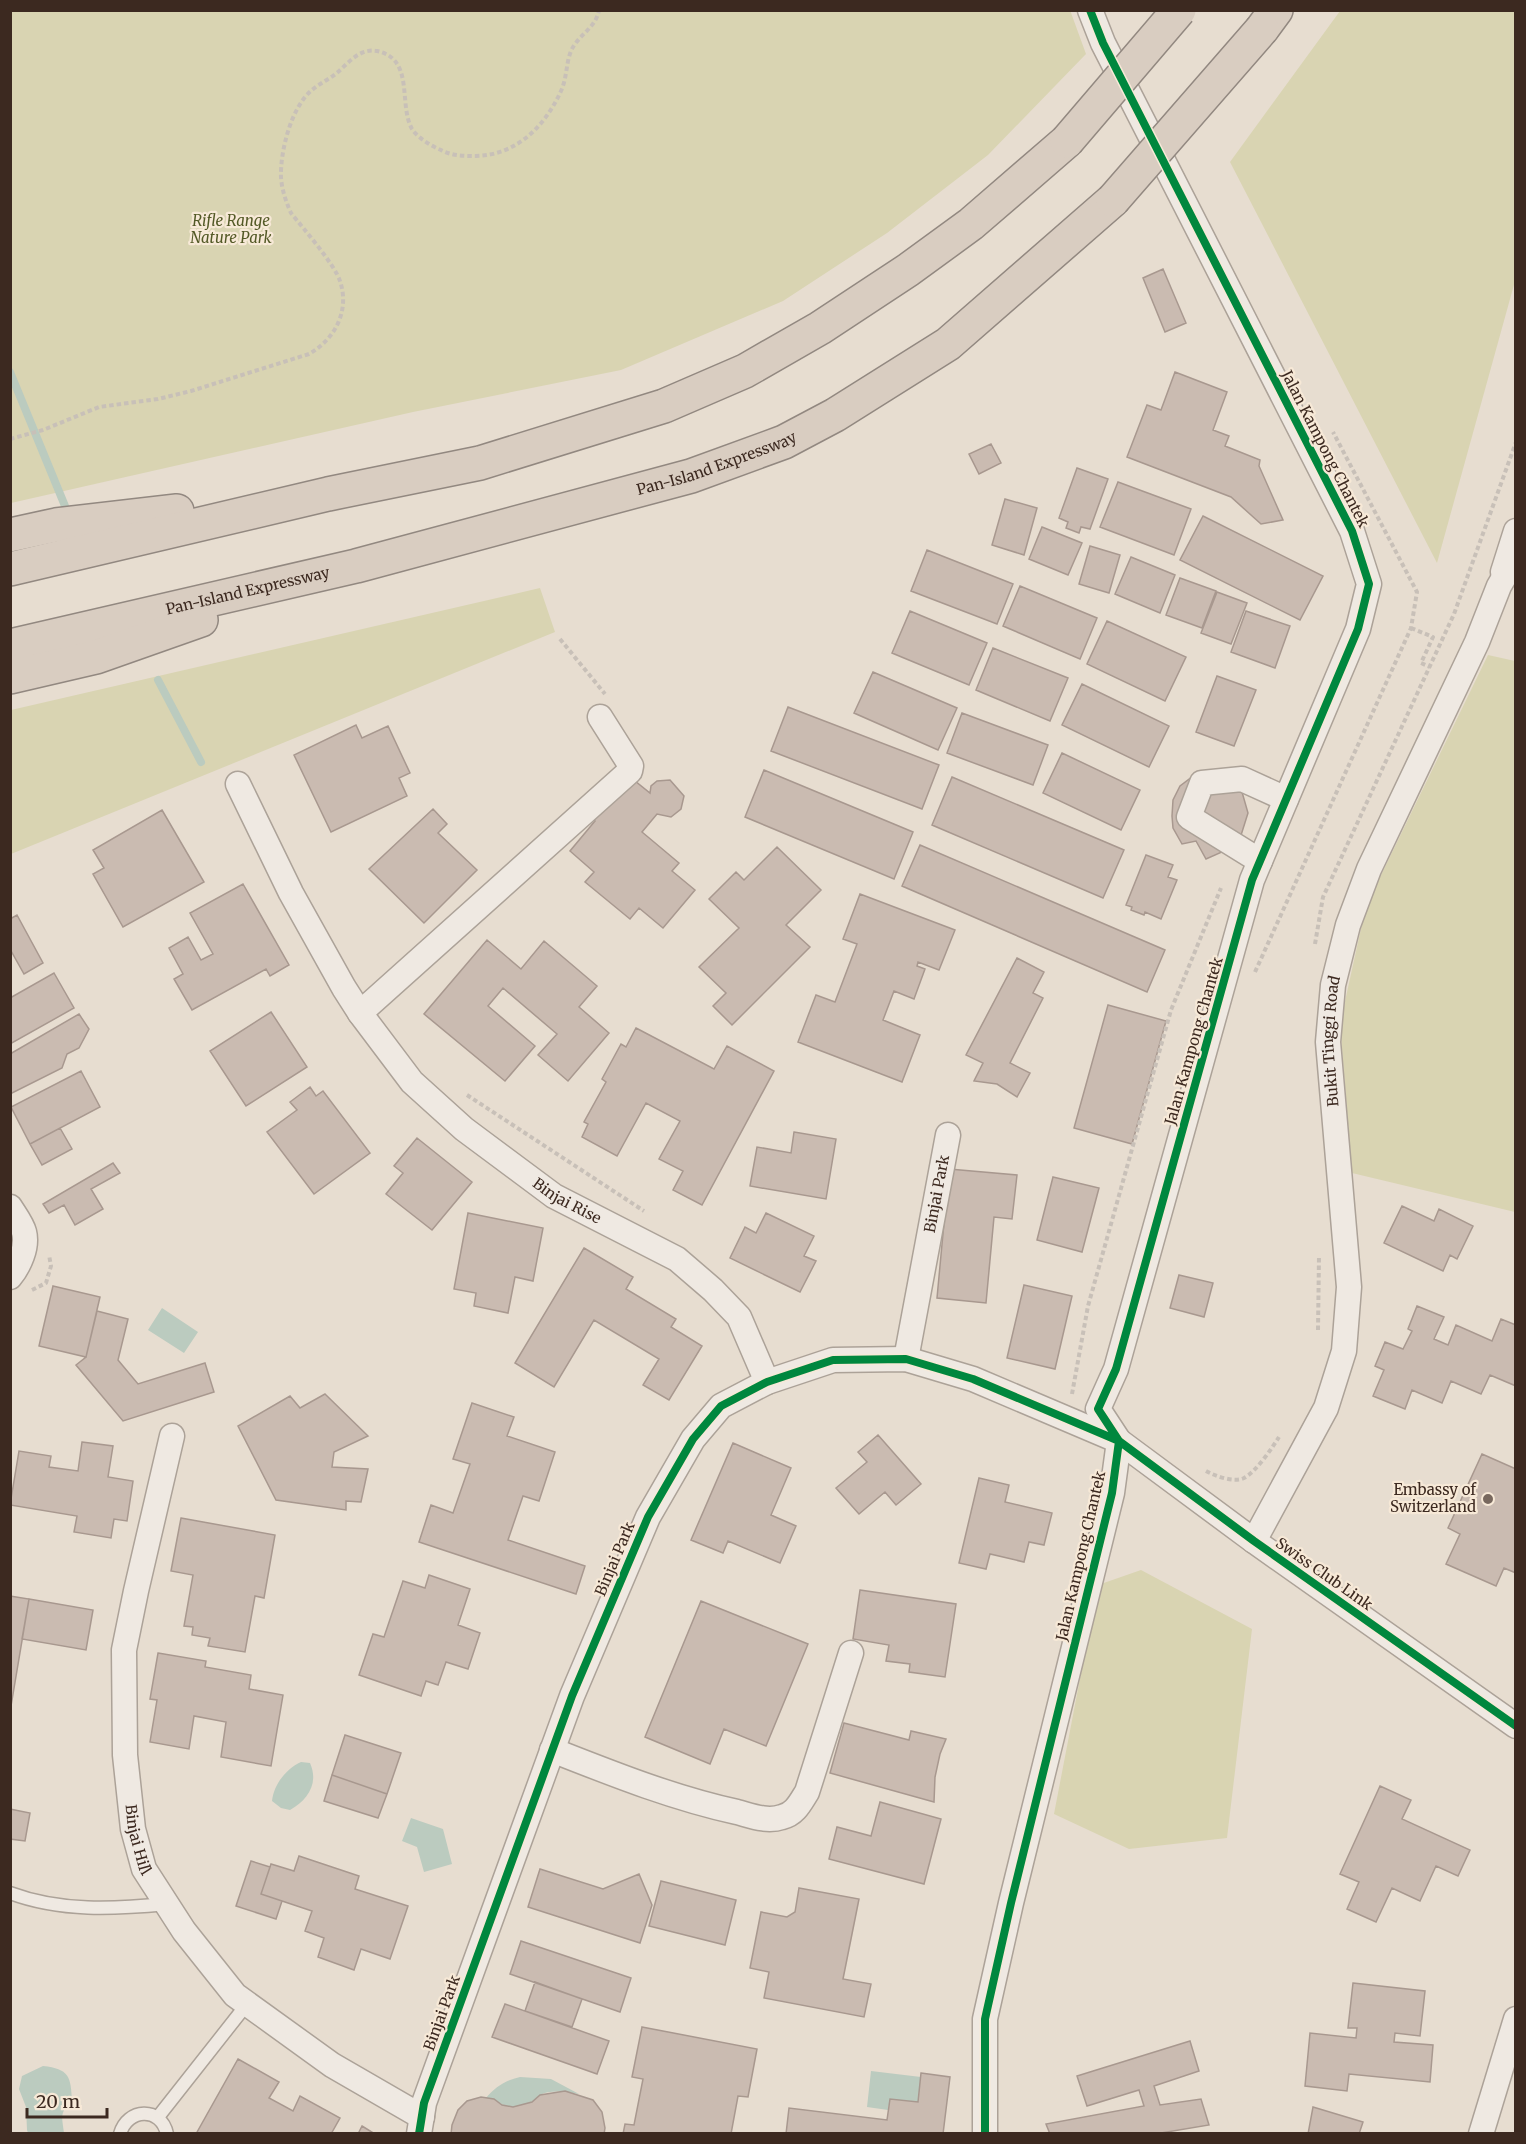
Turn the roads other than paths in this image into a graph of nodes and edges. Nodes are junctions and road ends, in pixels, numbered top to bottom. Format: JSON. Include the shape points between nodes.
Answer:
{"nodes":[{"id":1,"x":1090,"y":10,"type":"edge"},
{"id":2,"x":1179,"y":10,"type":"edge"},
{"id":3,"x":1269,"y":20,"type":"edge"},
{"id":4,"x":328,"y":494,"type":"junction"},
{"id":5,"x":1515,"y":531,"type":"edge"},
{"id":6,"x":10,"y":535,"type":"edge"},
{"id":7,"x":1515,"y":557,"type":"edge"},
{"id":8,"x":356,"y":566,"type":"junction"},
{"id":9,"x":10,"y":569,"type":"edge"},
{"id":10,"x":1499,"y":586,"type":"junction"},
{"id":11,"x":10,"y":646,"type":"edge"},
{"id":12,"x":10,"y":677,"type":"edge"},
{"id":13,"x":605,"y":708,"type":"road end"},
{"id":14,"x":238,"y":784,"type":"dead end"},
{"id":15,"x":1286,"y":800,"type":"junction"},
{"id":16,"x":1260,"y":861,"type":"junction"},
{"id":17,"x":360,"y":1013,"type":"junction"},
{"id":18,"x":948,"y":1135,"type":"dead end"},
{"id":19,"x":10,"y":1207,"type":"edge"},
{"id":20,"x":10,"y":1277,"type":"edge"},
{"id":21,"x":906,"y":1359,"type":"junction"},
{"id":22,"x":767,"y":1382,"type":"junction"},
{"id":23,"x":172,"y":1436,"type":"dead end"},
{"id":24,"x":1119,"y":1441,"type":"junction"},
{"id":25,"x":1254,"y":1541,"type":"junction"},
{"id":26,"x":851,"y":1653,"type":"dead end"},
{"id":27,"x":1515,"y":1726,"type":"edge"},
{"id":28,"x":552,"y":1750,"type":"junction"},
{"id":29,"x":10,"y":1893,"type":"edge"},
{"id":30,"x":167,"y":1904,"type":"junction"},
{"id":31,"x":247,"y":2004,"type":"junction"},
{"id":32,"x":1513,"y":2033,"type":"edge"},
{"id":33,"x":158,"y":2117,"type":"junction"},
{"id":34,"x":420,"y":2125,"type":"edge"},
{"id":35,"x":120,"y":2133,"type":"edge"},
{"id":36,"x":167,"y":2133,"type":"edge"},
{"id":37,"x":985,"y":2133,"type":"edge"},
{"id":38,"x":1481,"y":2133,"type":"edge"}],
"edges":[{"from":1,"to":15,"type":"street","name":"Jalan Kampong Chantek","via":[[1108,53],[1352,531],[1369,584],[1358,629]]},
{"from":2,"to":4,"type":"highway","bridge":true,"via":[[1067,141],[971,224],[820,328],[745,370],[664,406],[480,463]]},
{"from":3,"to":8,"type":"highway","name":"Pan-Island Expressway","bridge":true,"via":[[1113,200],[948,344],[835,415],[783,442],[691,476]]},
{"from":4,"to":6,"type":"highway","via":[[56,525]]},
{"from":4,"to":9,"type":"highway"},
{"from":5,"to":10,"type":"street"},
{"from":7,"to":10,"type":"street","name":"Bukit Tinggi Road"},
{"from":8,"to":11,"type":"highway","name":"Pan-Island Expressway"},
{"from":8,"to":12,"type":"highway","via":[[96,657]]},
{"from":10,"to":25,"type":"street","name":"Bukit Tinggi Road","via":[[1477,642],[1369,869],[1348,925],[1333,985],[1328,1042],[1348,1287],[1344,1351],[1326,1408]]},
{"from":13,"to":17,"type":"street","via":[[630,771]]},
{"from":14,"to":17,"type":"street","name":"Binjai Rise","via":[[291,893]]},
{"from":15,"to":16,"type":"street","name":"Jalan Kampong Chantek"},
{"from":15,"to":16,"type":"street","via":[[1242,779],[1202,783],[1190,817]]},
{"from":16,"to":24,"type":"street","name":"Jalan Kampong Chantek","via":[[1116,1369],[1098,1409]]},
{"from":17,"to":22,"type":"street","name":"Binjai Rise","via":[[412,1082],[464,1129],[554,1196],[677,1259],[713,1290],[739,1317]]},
{"from":18,"to":21,"type":"street","name":"Binjai Park"},
{"from":19,"to":20,"type":"street","via":[[25,1240],[21,1258]]},
{"from":21,"to":22,"type":"street","name":"Binjai Park","via":[[833,1360]]},
{"from":21,"to":24,"type":"street","name":"Binjai Park","via":[[972,1379]]},
{"from":22,"to":28,"type":"street","name":"Binjai Park","via":[[721,1406],[693,1439],[648,1517]]},
{"from":23,"to":30,"type":"street","name":"Binjai Hill","via":[[124,1650],[125,1755],[133,1829],[144,1869]]},
{"from":24,"to":25,"type":"street","name":"Swiss Club Link"},
{"from":24,"to":37,"type":"street","name":"Jalan Kampong Chantek","via":[[1112,1493],[985,2019]]},
{"from":25,"to":27,"type":"street","name":"Swiss Club Link"},
{"from":26,"to":28,"type":"street","via":[[807,1792],[795,1810],[784,1817],[769,1820],[653,1790]]},
{"from":28,"to":34,"type":"street","name":"Binjai Park","via":[[424,2103]]},
{"from":29,"to":30,"type":"lane","via":[[69,1907]]},
{"from":30,"to":31,"type":"street","name":"Binjai Hill","via":[[235,1995]]},
{"from":31,"to":33,"type":"lane"},
{"from":31,"to":34,"type":"street","name":"Binjai Hill"},
{"from":32,"to":38,"type":"street"},
{"from":33,"to":35,"type":"lane","via":[[135,2114],[123,2124]]},
{"from":33,"to":36,"type":"lane"}]}
